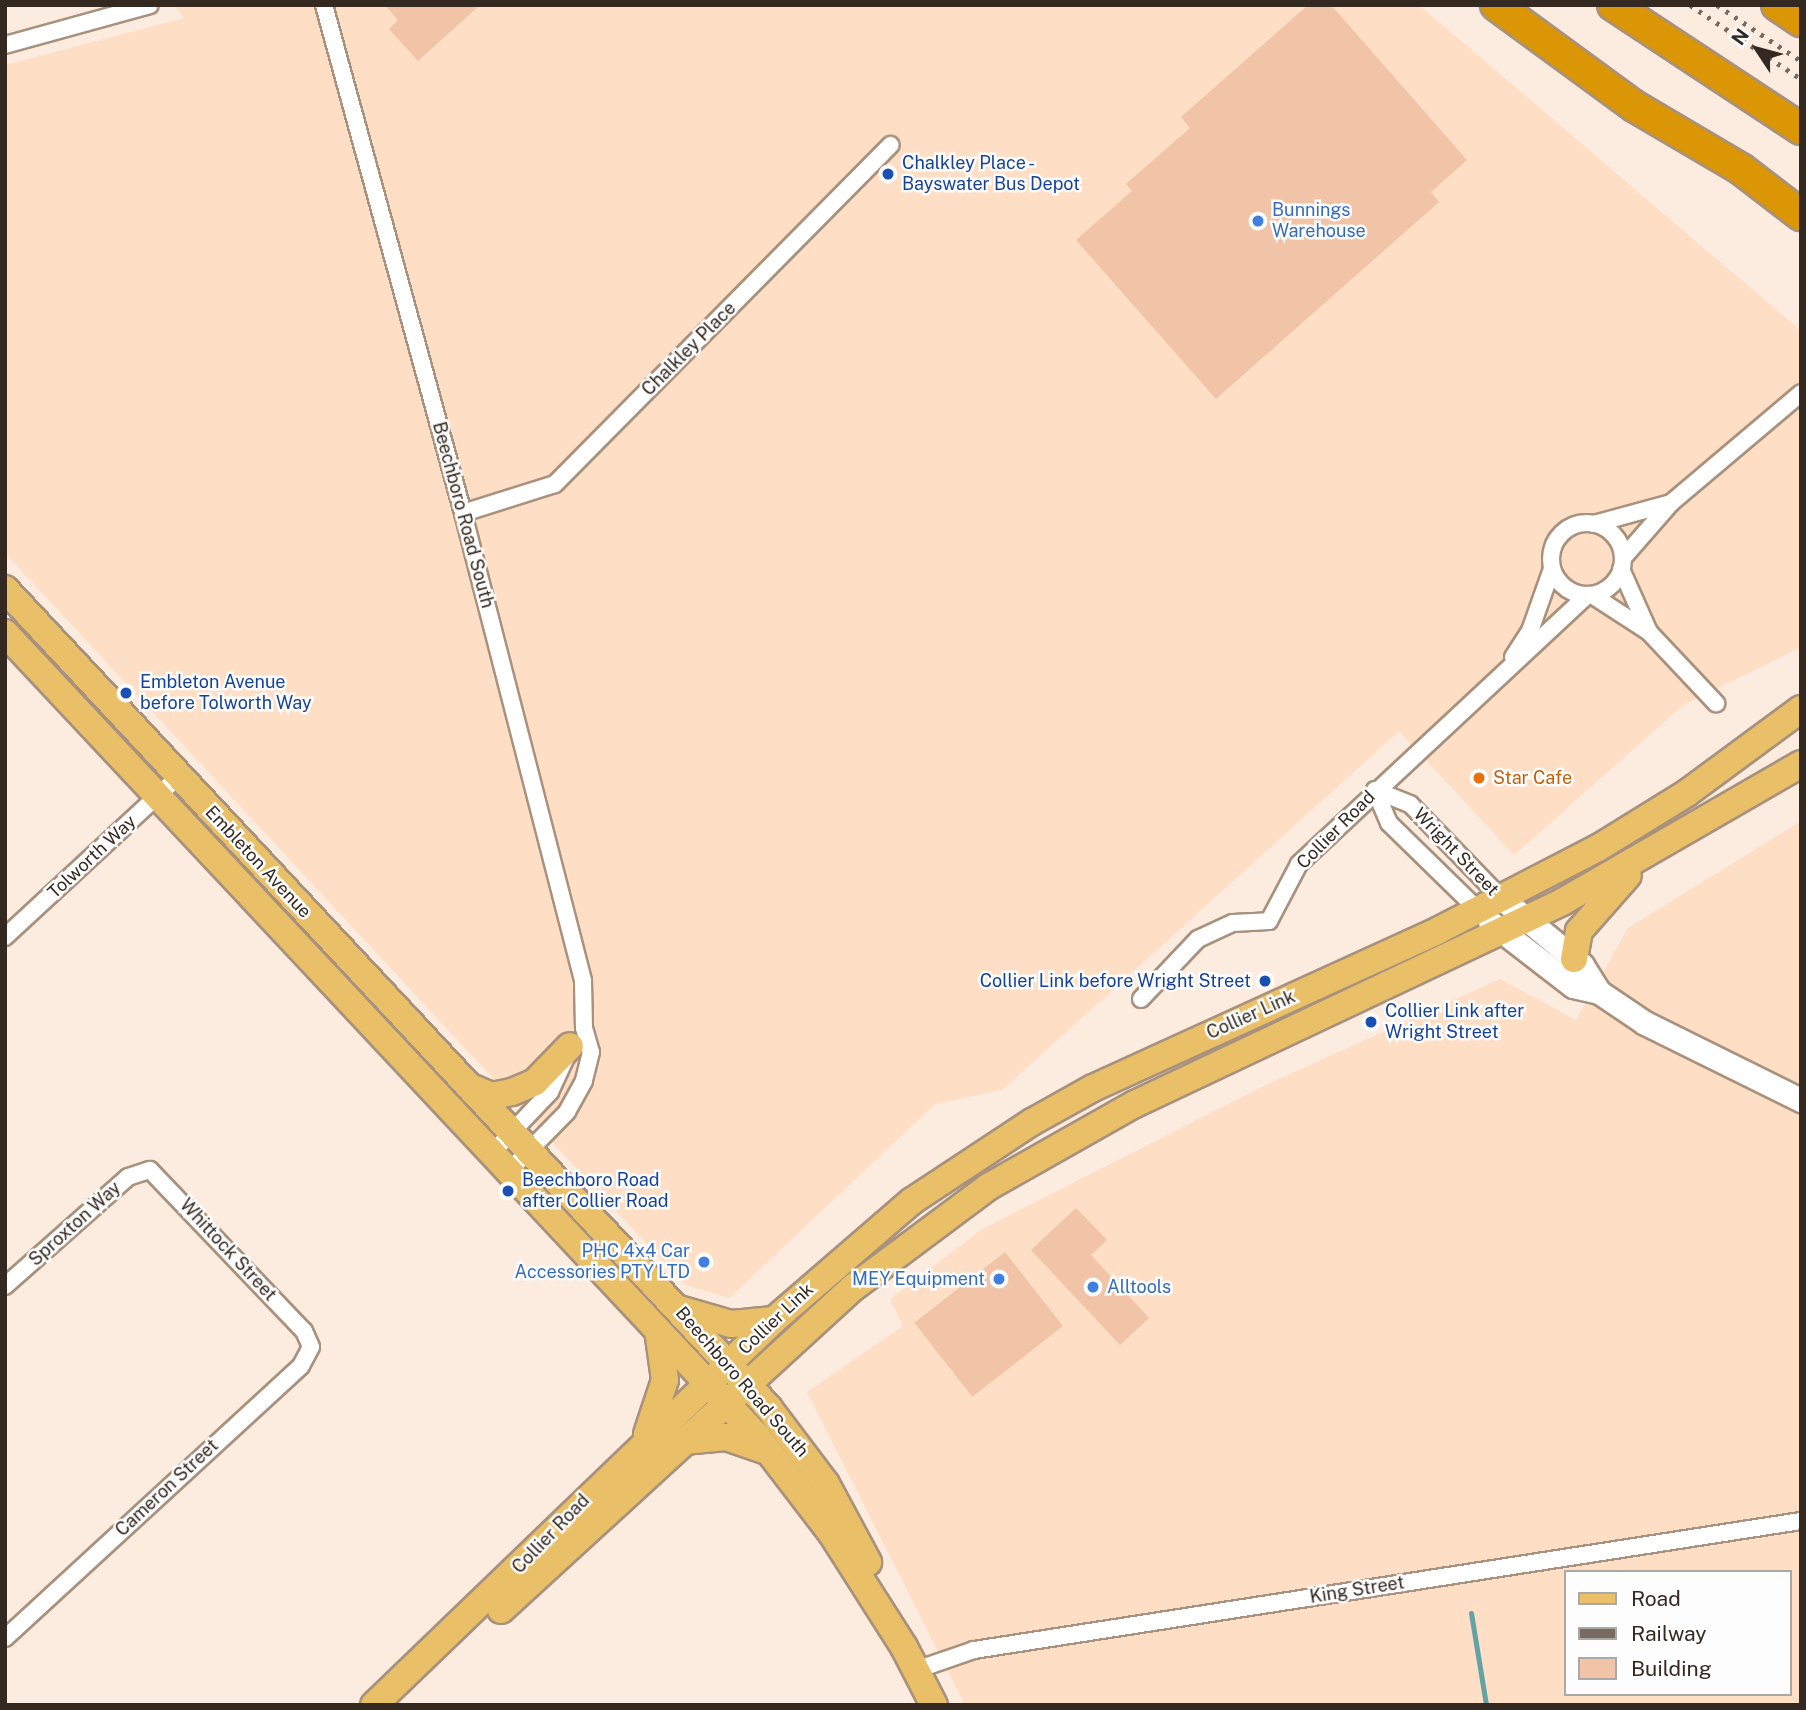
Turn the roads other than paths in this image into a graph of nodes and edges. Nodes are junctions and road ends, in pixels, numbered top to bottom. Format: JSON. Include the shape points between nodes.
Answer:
{"nodes":[{"id":1,"x":324,"y":5,"type":"edge"},
{"id":2,"x":1496,"y":5,"type":"edge"},
{"id":3,"x":1613,"y":5,"type":"edge"},
{"id":4,"x":1777,"y":5,"type":"edge"},
{"id":5,"x":145,"y":6,"type":"edge"},
{"id":6,"x":1801,"y":21,"type":"edge"},
{"id":7,"x":5,"y":45,"type":"edge"},
{"id":8,"x":1801,"y":129,"type":"edge"},
{"id":9,"x":890,"y":145,"type":"dead end"},
{"id":10,"x":1801,"y":215,"type":"edge"},
{"id":11,"x":1801,"y":393,"type":"edge"},
{"id":12,"x":1671,"y":503,"type":"junction"},
{"id":13,"x":463,"y":513,"type":"junction"},
{"id":14,"x":1594,"y":524,"type":"junction"},
{"id":15,"x":1622,"y":564,"type":"junction"},
{"id":16,"x":1552,"y":569,"type":"junction"},
{"id":17,"x":5,"y":589,"type":"edge"},
{"id":18,"x":1590,"y":595,"type":"junction"},
{"id":19,"x":1649,"y":632,"type":"junction"},
{"id":20,"x":5,"y":634,"type":"edge"},
{"id":21,"x":1504,"y":671,"type":"junction"},
{"id":22,"x":1716,"y":704,"type":"dead end"},
{"id":23,"x":1801,"y":709,"type":"edge"},
{"id":24,"x":1801,"y":764,"type":"edge"},
{"id":25,"x":179,"y":776,"type":"junction"},
{"id":26,"x":1376,"y":790,"type":"junction"},
{"id":27,"x":156,"y":798,"type":"junction"},
{"id":28,"x":1646,"y":856,"type":"junction"},
{"id":29,"x":1500,"y":897,"type":"junction"},
{"id":30,"x":1477,"y":909,"type":"junction"},
{"id":31,"x":1525,"y":920,"type":"junction"},
{"id":32,"x":1501,"y":932,"type":"junction"},
{"id":33,"x":5,"y":937,"type":"edge"},
{"id":34,"x":1574,"y":959,"type":"junction"},
{"id":35,"x":367,"y":979,"type":"junction"},
{"id":36,"x":1599,"y":992,"type":"junction"},
{"id":37,"x":1141,"y":999,"type":"dead end"},
{"id":38,"x":577,"y":1037,"type":"junction"},
{"id":39,"x":388,"y":1045,"type":"junction"},
{"id":40,"x":468,"y":1086,"type":"junction"},
{"id":41,"x":1801,"y":1100,"type":"edge"},
{"id":42,"x":522,"y":1142,"type":"junction"},
{"id":43,"x":500,"y":1163,"type":"junction"},
{"id":44,"x":150,"y":1170,"type":"joint"},
{"id":45,"x":5,"y":1286,"type":"edge"},
{"id":46,"x":677,"y":1309,"type":"junction"},
{"id":47,"x":774,"y":1320,"type":"junction"},
{"id":48,"x":658,"y":1330,"type":"junction"},
{"id":49,"x":304,"y":1331,"type":"joint"},
{"id":50,"x":729,"y":1363,"type":"junction"},
{"id":51,"x":708,"y":1382,"type":"junction"},
{"id":52,"x":747,"y":1384,"type":"junction"},
{"id":53,"x":727,"y":1403,"type":"junction"},
{"id":54,"x":684,"y":1441,"type":"junction"},
{"id":55,"x":643,"y":1442,"type":"junction"},
{"id":56,"x":774,"y":1455,"type":"junction"},
{"id":57,"x":1801,"y":1521,"type":"edge"},
{"id":58,"x":5,"y":1638,"type":"edge"},
{"id":59,"x":904,"y":1647,"type":"junction"},
{"id":60,"x":916,"y":1670,"type":"junction"},
{"id":61,"x":392,"y":1702,"type":"edge"},
{"id":62,"x":934,"y":1705,"type":"edge"}],
"edges":[{"from":1,"to":13,"type":"street","name":"Beechboro Road South"},
{"from":2,"to":10,"type":"highway","via":[[1634,106],[1741,169]]},
{"from":3,"to":8,"type":"highway"},
{"from":4,"to":6,"type":"highway"},
{"from":5,"to":7,"type":"street"},
{"from":9,"to":13,"type":"street","name":"Chalkley Place","via":[[555,484]]},
{"from":11,"to":12,"type":"street"},
{"from":12,"to":14,"type":"street"},
{"from":12,"to":15,"type":"street"},
{"from":13,"to":38,"type":"street","name":"Beechboro Road South","via":[[579,958]]},
{"from":14,"to":15,"type":"street","via":[[1614,536]]},
{"from":14,"to":16,"type":"street","via":[[1561,534],[1554,545]]},
{"from":15,"to":18,"type":"street","via":[[1608,588]]},
{"from":15,"to":19,"type":"street"},
{"from":16,"to":18,"type":"street","via":[[1564,588]]},
{"from":16,"to":21,"type":"street","name":"Collier Road","via":[[1530,631]]},
{"from":17,"to":25,"type":"main road","name":"Embleton Avenue"},
{"from":18,"to":19,"type":"street"},
{"from":18,"to":21,"type":"street","name":"Collier Road"},
{"from":19,"to":22,"type":"street"},
{"from":20,"to":27,"type":"main road","name":"Embleton Avenue"},
{"from":21,"to":26,"type":"street","name":"Collier Road"},
{"from":23,"to":29,"type":"main road","name":"Collier Link","via":[[1687,793],[1598,848]]},
{"from":24,"to":28,"type":"main road","name":"Collier Link"},
{"from":25,"to":27,"type":"street","name":"Tolworth Way"},
{"from":25,"to":35,"type":"main road","name":"Embleton Avenue"},
{"from":26,"to":29,"type":"street","name":"Wright Street","via":[[1410,804]]},
{"from":26,"to":30,"type":"street","name":"Wright Street","via":[[1390,824]]},
{"from":26,"to":37,"type":"street","name":"Collier Road","via":[[1299,863],[1269,921],[1233,923],[1198,939]]},
{"from":27,"to":33,"type":"street","name":"Tolworth Way"},
{"from":27,"to":39,"type":"main road","name":"Embleton Avenue"},
{"from":28,"to":31,"type":"main road","name":"Collier Link"},
{"from":28,"to":34,"type":"main road","via":[[1590,915],[1579,931]]},
{"from":29,"to":30,"type":"main road","name":"Collier Link"},
{"from":29,"to":31,"type":"street","name":"Wright Street"},
{"from":30,"to":32,"type":"street","name":"Wright Street"},
{"from":30,"to":47,"type":"main road","name":"Collier Link","via":[[1177,1048],[1032,1122],[912,1201]]},
{"from":31,"to":32,"type":"main road","name":"Collier Link"},
{"from":31,"to":34,"type":"street","name":"Wright Street"},
{"from":32,"to":36,"type":"street","name":"Wright Street","via":[[1573,986]]},
{"from":32,"to":52,"type":"main road","name":"Collier Link","via":[[1050,1149],[886,1259]]},
{"from":34,"to":36,"type":"street","name":"Wright Street"},
{"from":35,"to":39,"type":"main road","via":[[362,994],[377,1013]]},
{"from":35,"to":40,"type":"main road","name":"Embleton Avenue"},
{"from":36,"to":41,"type":"street","name":"Wright Street","via":[[1645,1023]]},
{"from":38,"to":40,"type":"main road","via":[[535,1082],[491,1096]]},
{"from":38,"to":42,"type":"street","name":"Beechboro Road South","via":[[559,1080]]},
{"from":38,"to":42,"type":"street","name":"Beechboro Road South","via":[[591,1052],[584,1081],[567,1112]]},
{"from":39,"to":43,"type":"main road","name":"Embleton Avenue"},
{"from":40,"to":42,"type":"main road","name":"Embleton Avenue"},
{"from":42,"to":43,"type":"street","name":"Beechboro Road South"},
{"from":42,"to":43,"type":"street","name":"Beechboro Road South"},
{"from":42,"to":46,"type":"main road","name":"Beechboro Road South"},
{"from":43,"to":48,"type":"main road","name":"Beechboro Road South"},
{"from":44,"to":45,"type":"street","name":"Sproxton Way","via":[[128,1177]]},
{"from":44,"to":49,"type":"street","name":"Whittock Street"},
{"from":46,"to":47,"type":"main road","via":[[732,1324]]},
{"from":46,"to":50,"type":"main road","name":"Beechboro Road South"},
{"from":47,"to":50,"type":"main road","name":"Collier Link"},
{"from":48,"to":51,"type":"main road","name":"Beechboro Road South"},
{"from":48,"to":55,"type":"main road","via":[[665,1380]]},
{"from":49,"to":58,"type":"street","name":"Cameron Street","via":[[311,1348],[300,1366]]},
{"from":50,"to":51,"type":"main road","name":"Collier Road"},
{"from":50,"to":52,"type":"main road","name":"Beechboro Road South"},
{"from":51,"to":53,"type":"main road","name":"Beechboro Road South"},
{"from":51,"to":55,"type":"main road","name":"Collier Road"},
{"from":52,"to":53,"type":"main road","name":"Collier Road"},
{"from":52,"to":59,"type":"main road","name":"Beechboro Road South","via":[[826,1484],[894,1615]]},
{"from":53,"to":54,"type":"main road","name":"Collier Road"},
{"from":53,"to":56,"type":"main road","name":"Beechboro Road South"},
{"from":54,"to":56,"type":"main road","via":[[726,1437]]},
{"from":54,"to":61,"type":"main road","name":"Collier Road"},
{"from":55,"to":61,"type":"main road","name":"Collier Road"},
{"from":56,"to":59,"type":"main road","name":"Beechboro Road South","via":[[832,1534]]},
{"from":57,"to":60,"type":"street","name":"King Street","via":[[974,1650]]},
{"from":59,"to":60,"type":"main road","name":"Beechboro Road South"},
{"from":60,"to":62,"type":"main road","name":"Beechboro Road South"}]}
